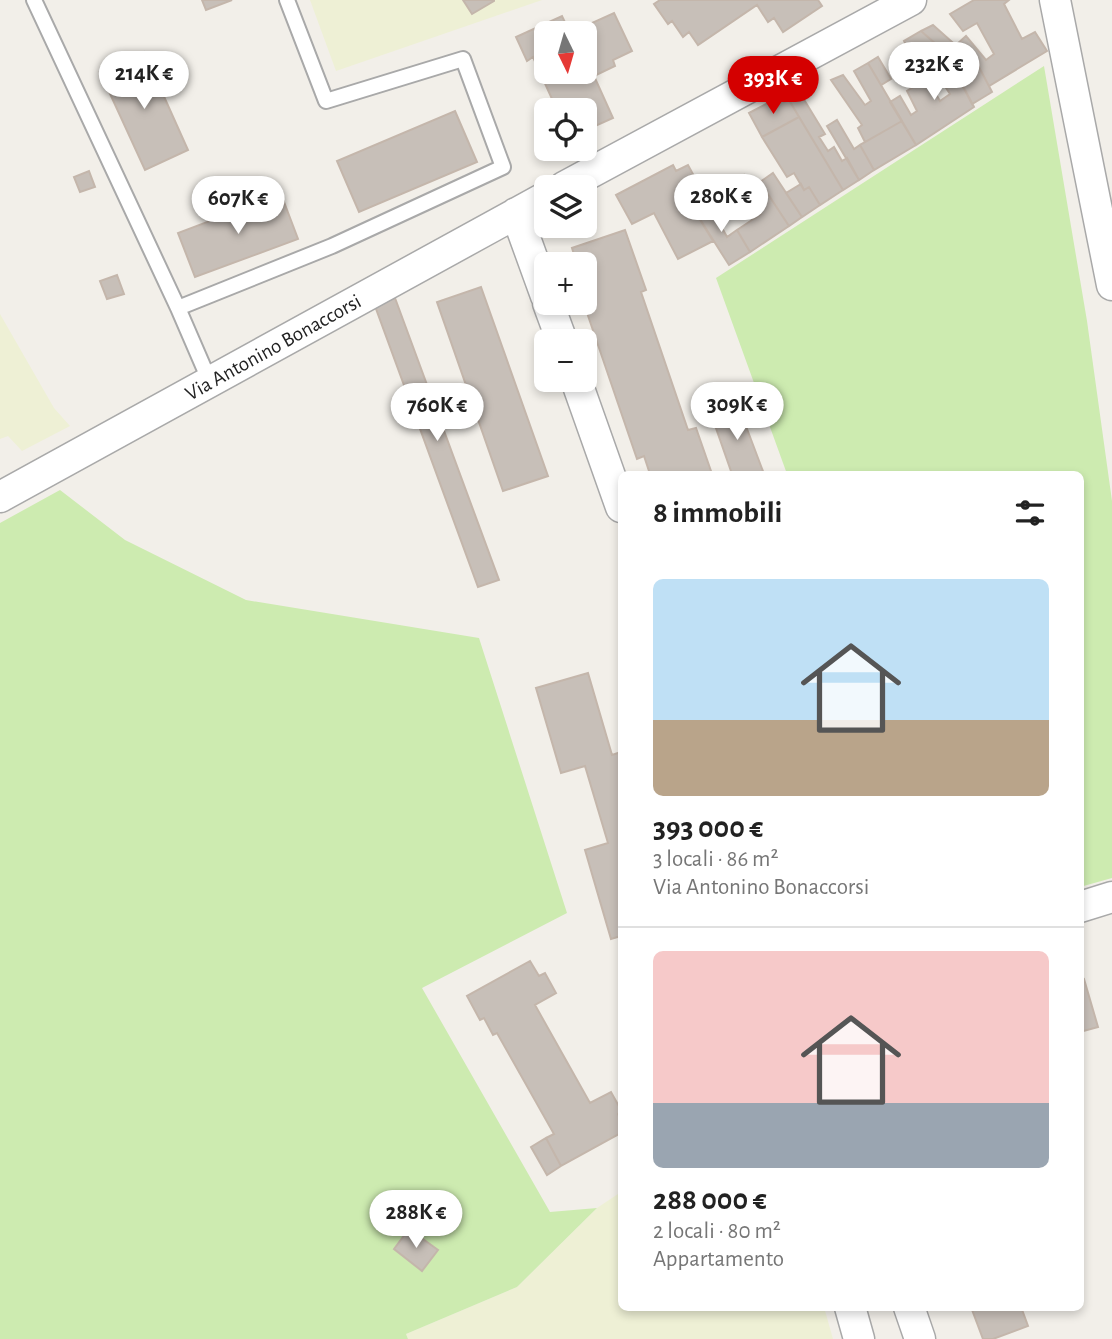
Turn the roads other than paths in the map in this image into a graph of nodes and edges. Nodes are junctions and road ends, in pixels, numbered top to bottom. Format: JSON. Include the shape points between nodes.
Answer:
{"nodes":[{"id":1,"x":34,"y":0,"type":"edge"},
{"id":2,"x":287,"y":0,"type":"edge"},
{"id":3,"x":911,"y":0,"type":"edge"},
{"id":4,"x":1055,"y":0,"type":"edge"},
{"id":5,"x":586,"y":175,"type":"edge"},
{"id":6,"x":534,"y":203,"type":"edge"},
{"id":7,"x":516,"y":213,"type":"junction"},
{"id":8,"x":534,"y":263,"type":"edge"},
{"id":9,"x":1112,"y":285,"type":"edge"},
{"id":10,"x":178,"y":308,"type":"junction"},
{"id":11,"x":209,"y":382,"type":"junction"},
{"id":12,"x":580,"y":392,"type":"edge"},
{"id":13,"x":0,"y":497,"type":"edge"},
{"id":14,"x":618,"y":499,"type":"edge"},
{"id":15,"x":1112,"y":897,"type":"edge"},
{"id":16,"x":1084,"y":905,"type":"edge"},
{"id":17,"x":851,"y":1311,"type":"edge"},
{"id":18,"x":910,"y":1311,"type":"edge"},
{"id":19,"x":859,"y":1339,"type":"edge"},
{"id":20,"x":920,"y":1339,"type":"edge"}],
"edges":[{"from":1,"to":10,"type":"lane"},
{"from":2,"to":10,"type":"lane","via":[[326,101],[463,59],[503,167],[332,246]]},
{"from":3,"to":5,"type":"street"},
{"from":4,"to":9,"type":"street"},
{"from":6,"to":7,"type":"street","name":"Via Antonino Bonaccorsi"},
{"from":7,"to":8,"type":"street"},
{"from":7,"to":11,"type":"street","name":"Via Antonino Bonaccorsi"},
{"from":10,"to":11,"type":"lane"},
{"from":11,"to":13,"type":"street","name":"Via Antonino Bonaccorsi"},
{"from":12,"to":14,"type":"street"},
{"from":15,"to":16,"type":"street"},
{"from":17,"to":19,"type":"street"},
{"from":18,"to":20,"type":"street"}]}
